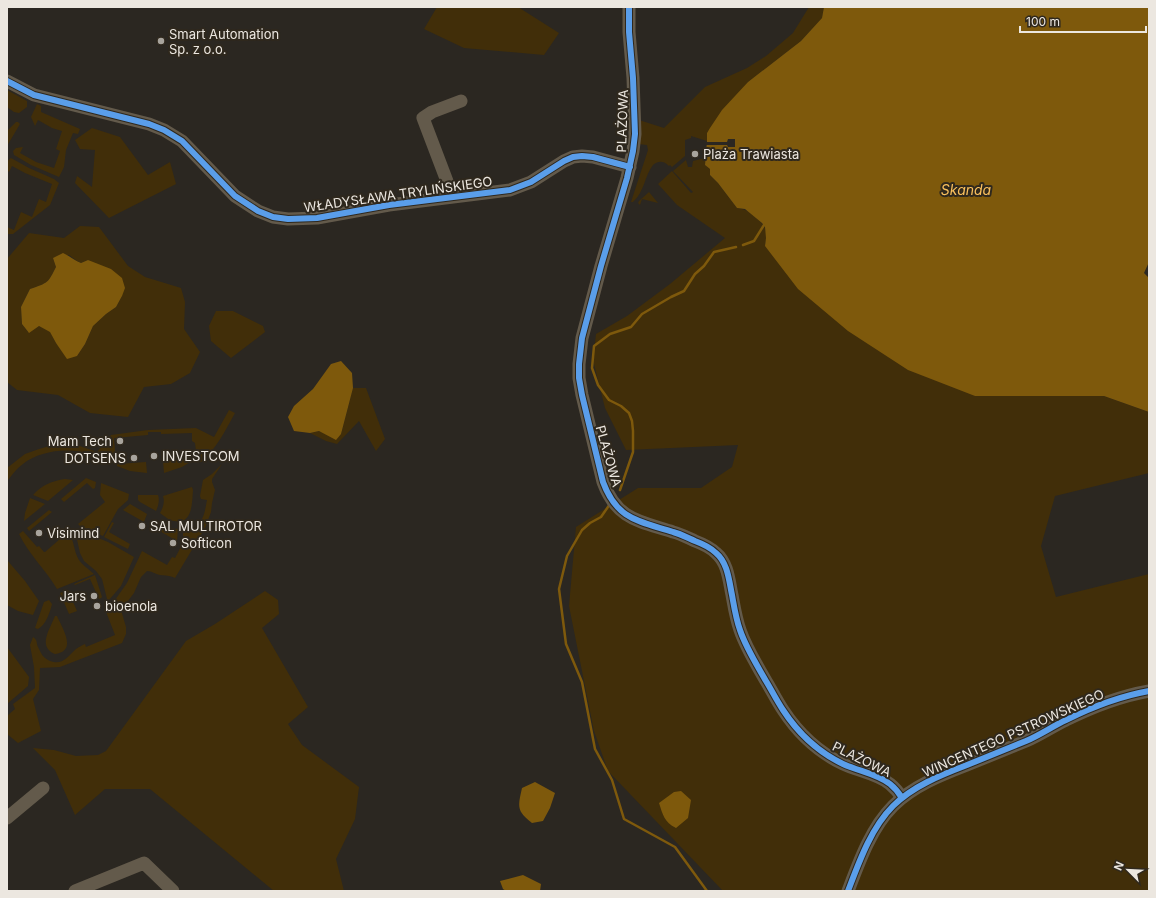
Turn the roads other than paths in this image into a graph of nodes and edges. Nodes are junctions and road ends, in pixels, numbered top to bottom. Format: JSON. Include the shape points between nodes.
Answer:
{"nodes":[{"id":1,"x":629,"y":7,"type":"edge"},
{"id":2,"x":7,"y":81,"type":"edge"},
{"id":3,"x":461,"y":101,"type":"dead end"},
{"id":4,"x":630,"y":167,"type":"junction"},
{"id":5,"x":453,"y":197,"type":"junction"},
{"id":6,"x":1149,"y":691,"type":"edge"},
{"id":7,"x":43,"y":788,"type":"dead end"},
{"id":8,"x":902,"y":798,"type":"junction"},
{"id":9,"x":7,"y":818,"type":"edge"},
{"id":10,"x":75,"y":891,"type":"edge"},
{"id":11,"x":173,"y":891,"type":"edge"},
{"id":12,"x":848,"y":891,"type":"edge"}],
"edges":[{"from":1,"to":4,"type":"street","name":"PLAŻOWA","via":[[635,134]]},
{"from":2,"to":5,"type":"street","name":"WŁADYSŁAWA TRYLIŃSKIEGO","via":[[34,95],[164,130],[192,150],[236,196],[258,211],[274,216],[288,219],[317,218]]},
{"from":3,"to":5,"type":"street","via":[[423,118]]},
{"from":4,"to":5,"type":"street","name":"WŁADYSŁAWA TRYLIŃSKIEGO","via":[[593,157],[573,157],[531,182],[510,190]]},
{"from":4,"to":8,"type":"street","name":"PLAŻOWA","via":[[580,348],[579,378],[602,482],[613,502],[639,522],[675,532],[708,546],[717,553],[727,571],[740,630],[747,647],[791,722],[821,751],[843,764],[882,778]]},
{"from":6,"to":8,"type":"street","name":"WINCENTEGO PSTROWSKIEGO","via":[[1105,703],[1028,740],[941,775]]},
{"from":7,"to":9,"type":"street"},
{"from":8,"to":12,"type":"street","name":"WINCENTEGO PSTROWSKIEGO","via":[[884,817],[872,835]]},
{"from":10,"to":11,"type":"street","via":[[144,863]]}]}
